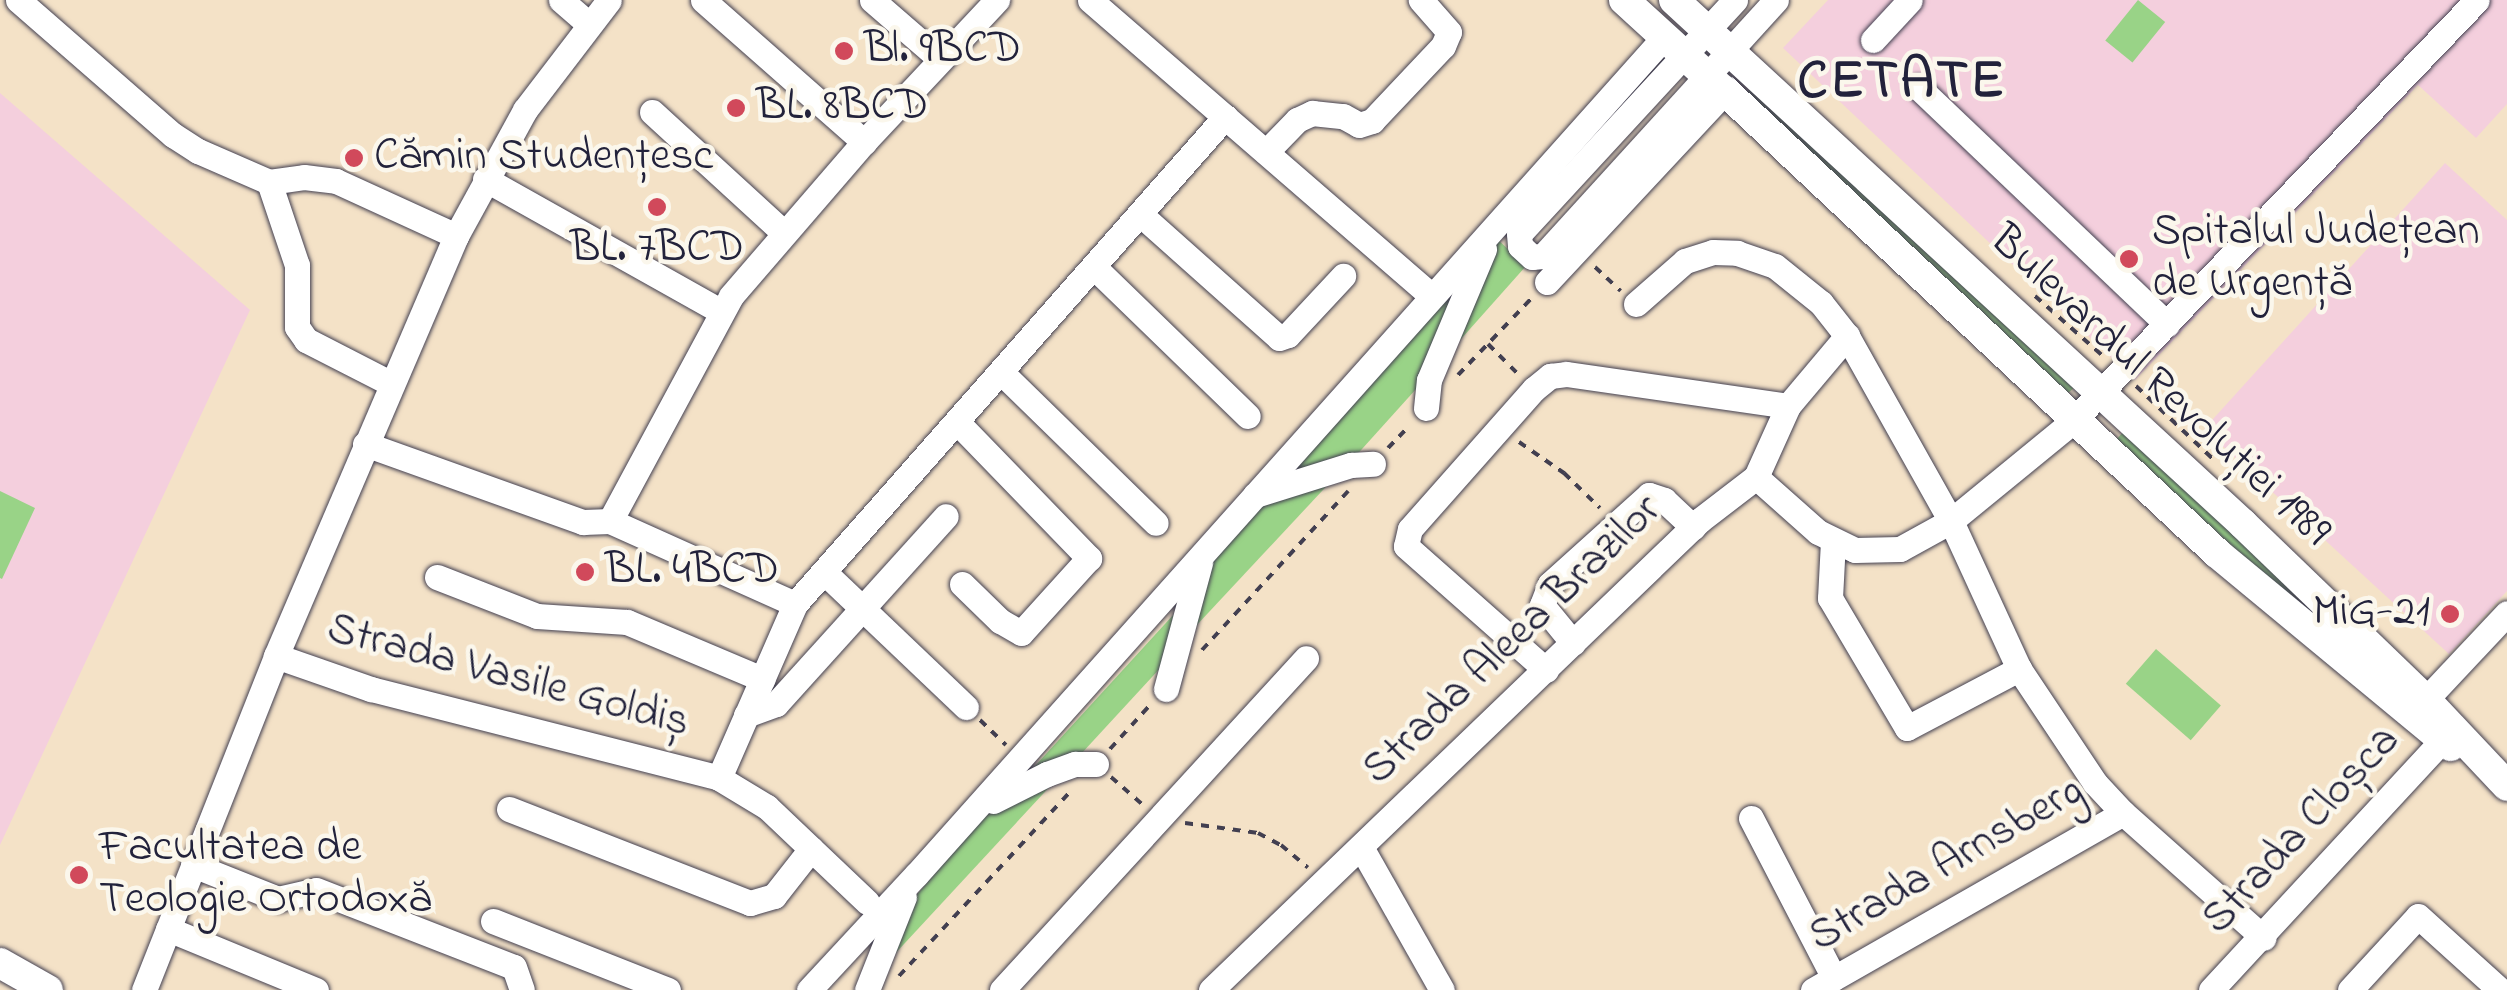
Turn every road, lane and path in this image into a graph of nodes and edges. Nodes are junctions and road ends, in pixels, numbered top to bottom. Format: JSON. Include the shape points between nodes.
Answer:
{"nodes":[{"id":1,"x":18,"y":0,"type":"edge"},
{"id":2,"x":560,"y":0,"type":"edge"},
{"id":3,"x":609,"y":0,"type":"edge"},
{"id":4,"x":703,"y":0,"type":"edge"},
{"id":5,"x":872,"y":0,"type":"edge"},
{"id":6,"x":997,"y":0,"type":"edge"},
{"id":7,"x":1090,"y":0,"type":"edge"},
{"id":8,"x":1421,"y":0,"type":"edge"},
{"id":9,"x":1624,"y":0,"type":"edge"},
{"id":10,"x":1674,"y":0,"type":"edge"},
{"id":11,"x":1734,"y":0,"type":"edge"},
{"id":12,"x":1776,"y":0,"type":"edge"},
{"id":13,"x":1910,"y":0,"type":"edge"},
{"id":14,"x":2478,"y":0,"type":"edge"},
{"id":15,"x":587,"y":23,"type":"junction"},
{"id":16,"x":1719,"y":39,"type":"junction"},
{"id":17,"x":1873,"y":40,"type":"dead end"},
{"id":18,"x":940,"y":59,"type":"junction"},
{"id":19,"x":1701,"y":70,"type":"junction"},
{"id":20,"x":1918,"y":87,"type":"dead end"},
{"id":21,"x":652,"y":112,"type":"dead end"},
{"id":22,"x":1225,"y":116,"type":"junction"},
{"id":23,"x":864,"y":142,"type":"junction"},
{"id":24,"x":1266,"y":152,"type":"junction"},
{"id":25,"x":485,"y":180,"type":"junction"},
{"id":26,"x":269,"y":182,"type":"junction"},
{"id":27,"x":1140,"y":214,"type":"junction"},
{"id":28,"x":1493,"y":227,"type":"junction"},
{"id":29,"x":783,"y":232,"type":"junction"},
{"id":30,"x":456,"y":236,"type":"junction"},
{"id":31,"x":1576,"y":250,"type":"junction"},
{"id":32,"x":1094,"y":268,"type":"junction"},
{"id":33,"x":1343,"y":276,"type":"dead end"},
{"id":34,"x":1547,"y":282,"type":"joint"},
{"id":35,"x":1432,"y":296,"type":"junction"},
{"id":36,"x":1636,"y":304,"type":"joint"},
{"id":37,"x":720,"y":311,"type":"junction"},
{"id":38,"x":2167,"y":324,"type":"junction"},
{"id":39,"x":1848,"y":336,"type":"junction"},
{"id":40,"x":1001,"y":372,"type":"junction"},
{"id":41,"x":390,"y":384,"type":"junction"},
{"id":42,"x":1534,"y":388,"type":"junction"},
{"id":43,"x":2100,"y":394,"type":"junction"},
{"id":44,"x":1788,"y":406,"type":"junction"},
{"id":45,"x":1426,"y":408,"type":"dead end"},
{"id":46,"x":1248,"y":416,"type":"dead end"},
{"id":47,"x":2073,"y":421,"type":"junction"},
{"id":48,"x":957,"y":422,"type":"junction"},
{"id":49,"x":1499,"y":428,"type":"junction"},
{"id":50,"x":365,"y":444,"type":"junction"},
{"id":51,"x":1373,"y":464,"type":"dead end"},
{"id":52,"x":1756,"y":477,"type":"junction"},
{"id":53,"x":1255,"y":495,"type":"junction"},
{"id":54,"x":946,"y":516,"type":"dead end"},
{"id":55,"x":1951,"y":520,"type":"junction"},
{"id":56,"x":610,"y":521,"type":"junction"},
{"id":57,"x":1614,"y":522,"type":"junction"},
{"id":58,"x":1156,"y":523,"type":"dead end"},
{"id":59,"x":1693,"y":527,"type":"junction"},
{"id":60,"x":1834,"y":542,"type":"junction"},
{"id":61,"x":1202,"y":554,"type":"junction"},
{"id":62,"x":824,"y":572,"type":"junction"},
{"id":63,"x":437,"y":577,"type":"dead end"},
{"id":64,"x":962,"y":584,"type":"dead end"},
{"id":65,"x":796,"y":604,"type":"junction"},
{"id":66,"x":864,"y":610,"type":"junction"},
{"id":67,"x":2507,"y":613,"type":"edge"},
{"id":68,"x":1573,"y":644,"type":"junction"},
{"id":69,"x":276,"y":656,"type":"junction"},
{"id":70,"x":1306,"y":658,"type":"dead end"},
{"id":71,"x":2019,"y":668,"type":"junction"},
{"id":72,"x":1546,"y":670,"type":"junction"},
{"id":73,"x":762,"y":679,"type":"junction"},
{"id":74,"x":1166,"y":689,"type":"dead end"},
{"id":75,"x":966,"y":707,"type":"joint"},
{"id":76,"x":2418,"y":708,"type":"junction"},
{"id":77,"x":746,"y":716,"type":"junction"},
{"id":78,"x":2448,"y":735,"type":"junction"},
{"id":79,"x":1020,"y":758,"type":"junction"},
{"id":80,"x":1096,"y":764,"type":"joint"},
{"id":81,"x":2497,"y":777,"type":"edge"},
{"id":82,"x":718,"y":778,"type":"junction"},
{"id":83,"x":510,"y":809,"type":"dead end"},
{"id":84,"x":2122,"y":814,"type":"junction"},
{"id":85,"x":1751,"y":818,"type":"dead end"},
{"id":86,"x":1159,"y":819,"type":"junction"},
{"id":87,"x":964,"y":822,"type":"junction"},
{"id":88,"x":1361,"y":847,"type":"junction"},
{"id":89,"x":811,"y":849,"type":"junction"},
{"id":90,"x":193,"y":865,"type":"junction"},
{"id":91,"x":916,"y":876,"type":"junction"},
{"id":92,"x":1324,"y":882,"type":"junction"},
{"id":93,"x":867,"y":902,"type":"dead end"},
{"id":94,"x":493,"y":921,"type":"dead end"},
{"id":95,"x":168,"y":929,"type":"junction"},
{"id":96,"x":528,"y":934,"type":"junction"},
{"id":97,"x":2264,"y":938,"type":"junction"},
{"id":98,"x":0,"y":963,"type":"edge"},
{"id":99,"x":518,"y":978,"type":"edge"},
{"id":100,"x":1824,"y":984,"type":"edge"},
{"id":101,"x":48,"y":990,"type":"edge"},
{"id":102,"x":144,"y":990,"type":"edge"},
{"id":103,"x":316,"y":990,"type":"edge"},
{"id":104,"x":668,"y":990,"type":"edge"},
{"id":105,"x":809,"y":990,"type":"edge"},
{"id":106,"x":868,"y":990,"type":"edge"},
{"id":107,"x":1002,"y":990,"type":"edge"},
{"id":108,"x":1211,"y":990,"type":"edge"},
{"id":109,"x":1442,"y":990,"type":"edge"},
{"id":110,"x":2212,"y":990,"type":"edge"},
{"id":111,"x":2350,"y":990,"type":"edge"},
{"id":112,"x":2500,"y":990,"type":"edge"}],
"edges":[{"from":1,"to":26,"type":"street","via":[[173,135]]},
{"from":2,"to":15,"type":"street"},
{"from":3,"to":15,"type":"street","name":"Strada Vasile Goldiș"},
{"from":4,"to":23,"type":"street"},
{"from":5,"to":18,"type":"street"},
{"from":6,"to":18,"type":"street"},
{"from":7,"to":22,"type":"street"},
{"from":8,"to":24,"type":"street","via":[[1449,32],[1372,121],[1360,125],[1312,113]]},
{"from":9,"to":19,"type":"main road","name":"Bulevardul Revoluției 1989"},
{"from":10,"to":16,"type":"main road","name":"Bulevardul Revoluției 1989"},
{"from":11,"to":16,"type":"street"},
{"from":12,"to":16,"type":"street"},
{"from":13,"to":17,"type":"street"},
{"from":14,"to":38,"type":"street"},
{"from":15,"to":25,"type":"street","name":"Strada Vasile Goldiș"},
{"from":16,"to":19,"type":"street"},
{"from":16,"to":43,"type":"main road","name":"Bulevardul Revoluției 1989"},
{"from":18,"to":23,"type":"street"},
{"from":19,"to":19,"type":"street","via":[[1520,234],[1520,246],[1532,258],[1544,256]]},
{"from":19,"to":28,"type":"street"},
{"from":19,"to":31,"type":"street"},
{"from":19,"to":47,"type":"main road","name":"Bulevardul Revoluției 1989"},
{"from":20,"to":38,"type":"street"},
{"from":21,"to":29,"type":"street"},
{"from":22,"to":24,"type":"street"},
{"from":22,"to":27,"type":"street"},
{"from":23,"to":29,"type":"street"},
{"from":24,"to":35,"type":"street"},
{"from":25,"to":30,"type":"street","name":"Strada Vasile Goldiș"},
{"from":25,"to":37,"type":"street"},
{"from":26,"to":30,"type":"street","via":[[336,181]]},
{"from":26,"to":41,"type":"street","via":[[296,265],[297,328],[306,340]]},
{"from":27,"to":32,"type":"street"},
{"from":27,"to":33,"type":"street","via":[[1279,338]]},
{"from":28,"to":35,"type":"street"},
{"from":28,"to":45,"type":"street","via":[[1429,380]]},
{"from":29,"to":37,"type":"street"},
{"from":30,"to":41,"type":"street","name":"Strada Vasile Goldiș"},
{"from":31,"to":34,"type":"street"},
{"from":31,"to":36,"type":"path"},
{"from":32,"to":40,"type":"street"},
{"from":32,"to":46,"type":"street"},
{"from":34,"to":42,"type":"path","via":[[1488,344]]},
{"from":35,"to":53,"type":"street"},
{"from":36,"to":39,"type":"street","name":"Strada Arnsberg","via":[[1685,262],[1736,253],[1776,266]]},
{"from":37,"to":56,"type":"street"},
{"from":38,"to":43,"type":"street"},
{"from":39,"to":44,"type":"street","name":"Strada Aleea Brazilor"},
{"from":39,"to":55,"type":"street","name":"Strada Arnsberg"},
{"from":40,"to":48,"type":"street"},
{"from":40,"to":58,"type":"street"},
{"from":41,"to":50,"type":"street","name":"Strada Vasile Goldiș"},
{"from":42,"to":44,"type":"street","via":[[1566,374]]},
{"from":42,"to":49,"type":"street"},
{"from":43,"to":47,"type":"street"},
{"from":43,"to":76,"type":"main road","name":"Bulevardul Revoluției 1989"},
{"from":44,"to":52,"type":"street","name":"Strada Aleea Brazilor"},
{"from":47,"to":55,"type":"street"},
{"from":47,"to":76,"type":"main road","name":"Bulevardul Revoluției 1989","via":[[2242,574]]},
{"from":48,"to":62,"type":"street"},
{"from":48,"to":64,"type":"street","via":[[1089,558],[1022,633]]},
{"from":49,"to":57,"type":"path","via":[[1564,472]]},
{"from":49,"to":72,"type":"street","via":[[1410,529],[1406,546]]},
{"from":50,"to":56,"type":"street","via":[[583,522]]},
{"from":50,"to":69,"type":"street","name":"Strada Vasile Goldiș"},
{"from":51,"to":53,"type":"street"},
{"from":52,"to":59,"type":"street","name":"Strada Aleea Brazilor"},
{"from":52,"to":60,"type":"street"},
{"from":53,"to":61,"type":"street"},
{"from":54,"to":66,"type":"street"},
{"from":55,"to":60,"type":"street","via":[[1900,550],[1855,550]]},
{"from":55,"to":71,"type":"street","name":"Strada Arnsberg"},
{"from":56,"to":65,"type":"street"},
{"from":57,"to":59,"type":"street","via":[[1657,495]]},
{"from":57,"to":68,"type":"street","via":[[1543,594],[1548,617]]},
{"from":59,"to":68,"type":"street","name":"Strada Aleea Brazilor"},
{"from":60,"to":71,"type":"street","via":[[1830,598],[1907,728]]},
{"from":61,"to":74,"type":"street"},
{"from":61,"to":79,"type":"street"},
{"from":62,"to":65,"type":"street"},
{"from":62,"to":66,"type":"street"},
{"from":63,"to":73,"type":"street","via":[[537,616],[627,622]]},
{"from":65,"to":73,"type":"street"},
{"from":66,"to":75,"type":"street"},
{"from":66,"to":77,"type":"street","via":[[776,704]]},
{"from":67,"to":76,"type":"street"},
{"from":68,"to":72,"type":"street","name":"Strada Aleea Brazilor"},
{"from":69,"to":82,"type":"street","name":"Strada Vasile Goldiș","via":[[372,689]]},
{"from":69,"to":90,"type":"street","name":"Strada Vasile Goldiș"},
{"from":70,"to":86,"type":"street"},
{"from":71,"to":84,"type":"street","name":"Strada Arnsberg"},
{"from":72,"to":88,"type":"street","name":"Strada Aleea Brazilor"},
{"from":73,"to":77,"type":"street"},
{"from":75,"to":79,"type":"path"},
{"from":76,"to":78,"type":"main road","name":"Bulevardul Revoluției 1989"},
{"from":77,"to":82,"type":"street"},
{"from":78,"to":81,"type":"main road","name":"Bulevardul Revoluției 1989"},
{"from":78,"to":97,"type":"street","name":"Strada Cloșca"},
{"from":79,"to":87,"type":"street"},
{"from":80,"to":86,"type":"path"},
{"from":80,"to":87,"type":"street","via":[[1076,764],[1008,791]]},
{"from":82,"to":89,"type":"street","name":"Strada Vasile Goldiș","via":[[766,807]]},
{"from":83,"to":89,"type":"street","via":[[750,903],[774,896]]},
{"from":84,"to":97,"type":"street","name":"Strada Arnsberg"},
{"from":84,"to":100,"type":"street","name":"Strada Arnsberg"},
{"from":85,"to":100,"type":"street"},
{"from":86,"to":92,"type":"path","via":[[1258,833]]},
{"from":86,"to":107,"type":"street"},
{"from":87,"to":91,"type":"street"},
{"from":88,"to":92,"type":"street","name":"Strada Aleea Brazilor"},
{"from":88,"to":109,"type":"street"},
{"from":89,"to":93,"type":"street","name":"Strada Vasile Goldiș"},
{"from":90,"to":95,"type":"street","name":"Strada Vasile Goldiș"},
{"from":90,"to":99,"type":"street","via":[[278,899],[316,890]]},
{"from":91,"to":105,"type":"street"},
{"from":91,"to":106,"type":"street"},
{"from":92,"to":108,"type":"street","name":"Strada Aleea Brazilor"},
{"from":94,"to":96,"type":"street"},
{"from":95,"to":102,"type":"street","name":"Strada Vasile Goldiș"},
{"from":95,"to":103,"type":"street"},
{"from":96,"to":99,"type":"street"},
{"from":96,"to":104,"type":"street"},
{"from":97,"to":110,"type":"street","name":"Strada Cloșca"},
{"from":98,"to":101,"type":"main road"},
{"from":111,"to":112,"type":"street","via":[[2418,916]]}]}
